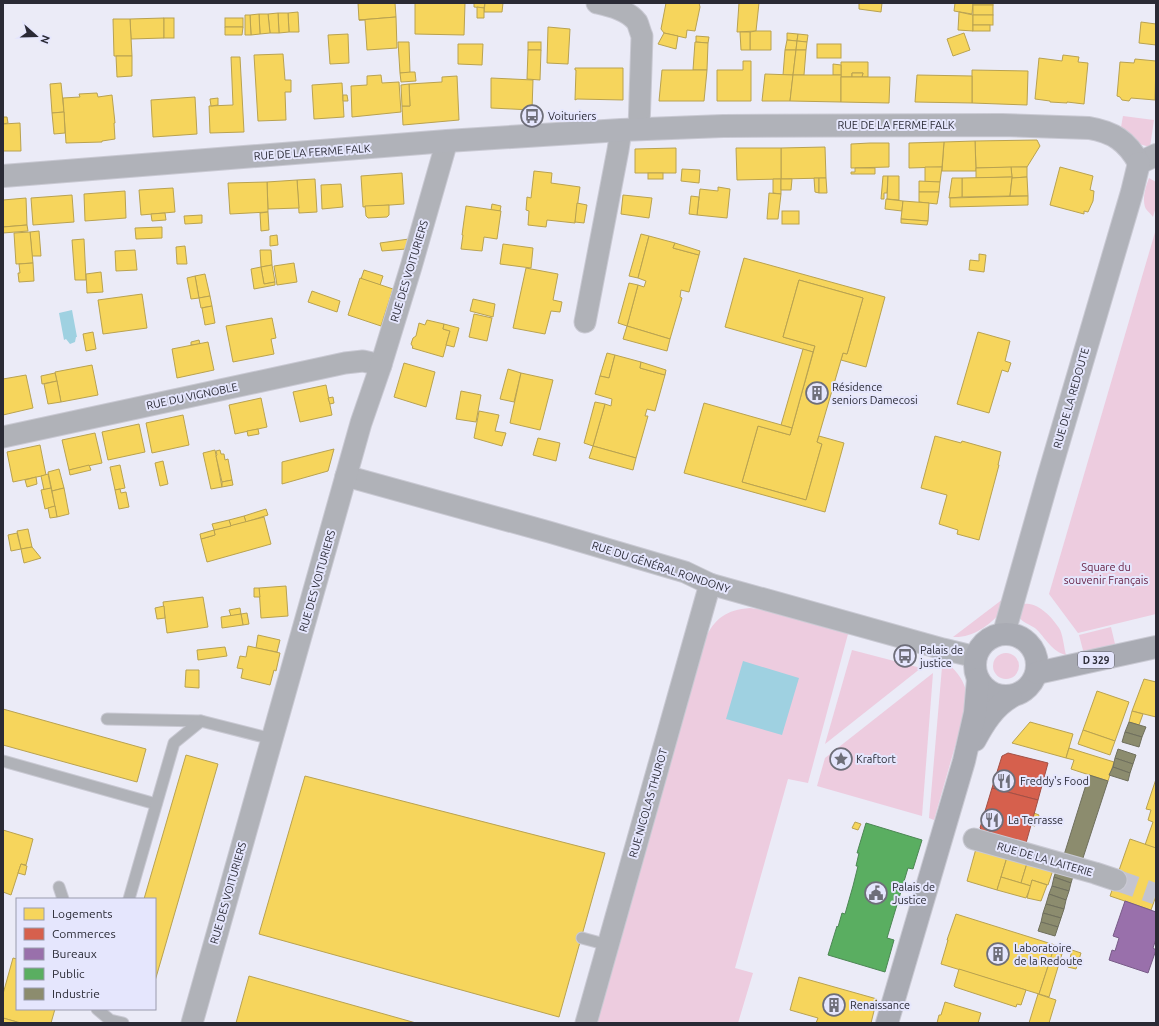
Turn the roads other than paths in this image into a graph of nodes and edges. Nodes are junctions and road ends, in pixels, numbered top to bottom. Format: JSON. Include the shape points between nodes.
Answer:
{"nodes":[{"id":1,"x":597,"y":3,"type":"edge"},
{"id":2,"x":630,"y":130,"type":"junction"},
{"id":3,"x":447,"y":141,"type":"junction"},
{"id":4,"x":1147,"y":159,"type":"edge"},
{"id":5,"x":3,"y":176,"type":"edge"},
{"id":6,"x":585,"y":322,"type":"dead end"},
{"id":7,"x":381,"y":365,"type":"junction"},
{"id":8,"x":3,"y":437,"type":"edge"},
{"id":9,"x":346,"y":476,"type":"junction"},
{"id":10,"x":710,"y":584,"type":"junction"},
{"id":11,"x":1004,"y":633,"type":"junction"},
{"id":12,"x":1156,"y":647,"type":"edge"},
{"id":13,"x":976,"y":657,"type":"junction"},
{"id":14,"x":1037,"y":673,"type":"junction"},
{"id":15,"x":978,"y":679,"type":"junction"},
{"id":16,"x":1011,"y":697,"type":"junction"},
{"id":17,"x":107,"y":719,"type":"dead end"},
{"id":18,"x":201,"y":720,"type":"junction"},
{"id":19,"x":272,"y":739,"type":"junction"},
{"id":20,"x":3,"y":761,"type":"edge"},
{"id":21,"x":964,"y":761,"type":"junction"},
{"id":22,"x":156,"y":804,"type":"junction"},
{"id":23,"x":974,"y":839,"type":"dead end"},
{"id":24,"x":1116,"y":880,"type":"tunnel mouth"},
{"id":25,"x":59,"y":887,"type":"dead end"},
{"id":26,"x":63,"y":898,"type":"edge"},
{"id":27,"x":129,"y":898,"type":"edge"},
{"id":28,"x":582,"y":938,"type":"dead end"},
{"id":29,"x":608,"y":945,"type":"junction"},
{"id":30,"x":98,"y":1010,"type":"edge"},
{"id":31,"x":123,"y":1023,"type":"edge"},
{"id":32,"x":192,"y":1023,"type":"edge"},
{"id":33,"x":586,"y":1023,"type":"edge"},
{"id":34,"x":887,"y":1023,"type":"edge"}],
"edges":[{"from":1,"to":2,"type":"street","via":[[628,13],[637,22],[642,36]]},
{"from":2,"to":3,"type":"street","name":"RUE DE LA FERME FALK"},
{"from":2,"to":4,"type":"street","name":"RUE DE LA FERME FALK","via":[[723,126],[994,125],[1089,128],[1103,130],[1124,143],[1133,153]]},
{"from":2,"to":6,"type":"street","via":[[618,150]]},
{"from":3,"to":5,"type":"street","name":"RUE DE LA FERME FALK"},
{"from":3,"to":7,"type":"street","name":"RUE DES VOITURIERS"},
{"from":4,"to":11,"type":"street","name":"RUE DE LA REDOUTE","via":[[1132,192]]},
{"from":7,"to":8,"type":"street","name":"RUE DU VIGNOBLE","via":[[363,361],[345,363]]},
{"from":7,"to":9,"type":"street","name":"RUE DES VOITURIERS"},
{"from":9,"to":10,"type":"street","name":"RUE DU GÉNÉRAL RONDONY","via":[[685,572]]},
{"from":9,"to":19,"type":"street","name":"RUE DES VOITURIERS"},
{"from":10,"to":13,"type":"street","name":"RUE DU GÉNÉRAL RONDONY"},
{"from":10,"to":29,"type":"street","name":"RUE NICOLAS THUROT"},
{"from":11,"to":13,"type":"main road","via":[[985,642]]},
{"from":11,"to":14,"type":"main road","via":[[1021,638],[1032,647],[1038,660]]},
{"from":12,"to":14,"type":"main road","number":"D 329"},
{"from":13,"to":15,"type":"main road"},
{"from":14,"to":16,"type":"main road","via":[[1031,686]]},
{"from":15,"to":16,"type":"main road","via":[[988,691],[998,696]]},
{"from":15,"to":21,"type":"main road","via":[[975,713]]},
{"from":16,"to":21,"type":"main road","via":[[998,707],[981,727]]},
{"from":17,"to":18,"type":"lane"},
{"from":18,"to":19,"type":"lane"},
{"from":18,"to":22,"type":"lane","via":[[174,743]]},
{"from":19,"to":32,"type":"street","name":"RUE DES VOITURIERS"},
{"from":20,"to":22,"type":"lane"},
{"from":21,"to":34,"type":"main road"},
{"from":22,"to":27,"type":"lane"},
{"from":23,"to":24,"type":"street","name":"RUE DE LA LAITERIE"},
{"from":25,"to":26,"type":"lane"},
{"from":28,"to":29,"type":"lane"},
{"from":29,"to":33,"type":"street","name":"RUE NICOLAS THUROT"},
{"from":30,"to":31,"type":"lane","via":[[110,1020]]}]}
